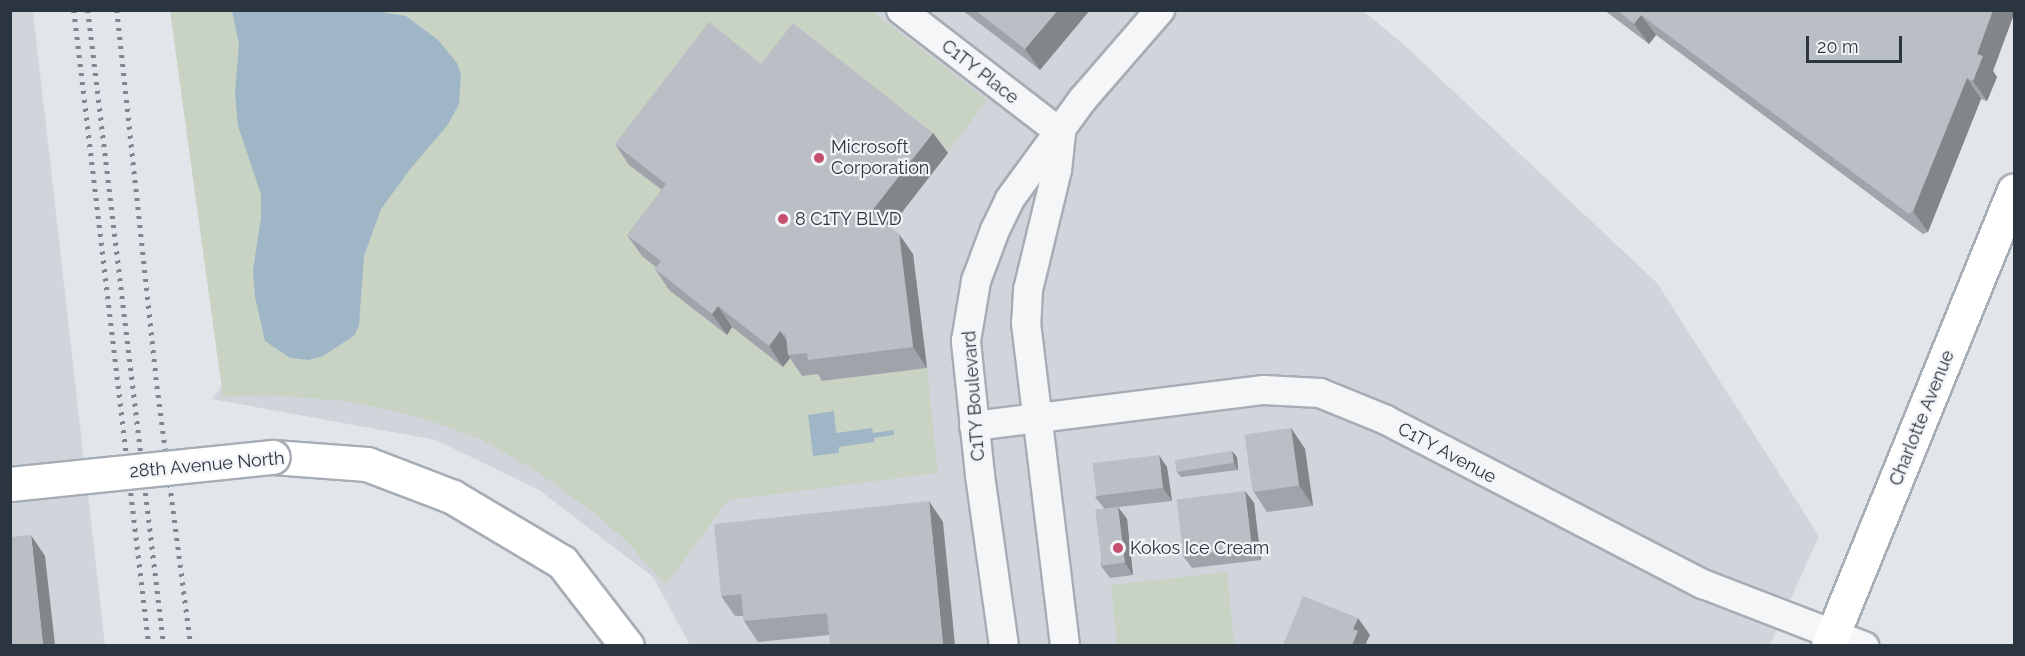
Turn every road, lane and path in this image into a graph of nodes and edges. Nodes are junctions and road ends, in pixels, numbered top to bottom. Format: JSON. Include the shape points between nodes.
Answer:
{"nodes":[{"id":1,"x":901,"y":10,"type":"edge"},
{"id":2,"x":1160,"y":10,"type":"edge"},
{"id":3,"x":1061,"y":133,"type":"junction"},
{"id":4,"x":2014,"y":190,"type":"edge"},
{"id":5,"x":1036,"y":418,"type":"junction"},
{"id":6,"x":974,"y":426,"type":"junction"},
{"id":7,"x":10,"y":484,"type":"edge"},
{"id":8,"x":1830,"y":640,"type":"edge"},
{"id":9,"x":627,"y":645,"type":"edge"},
{"id":10,"x":1004,"y":645,"type":"edge"},
{"id":11,"x":1065,"y":645,"type":"edge"},
{"id":12,"x":1864,"y":645,"type":"edge"}],
"edges":[{"from":1,"to":3,"type":"street","name":"C1TY Place"},
{"from":2,"to":3,"type":"street","name":"C1TY Boulevard","via":[[1083,99]]},
{"from":3,"to":5,"type":"street","name":"C1TY Boulevard","via":[[1057,170],[1028,290],[1028,349]]},
{"from":3,"to":6,"type":"street","name":"C1TY Boulevard","via":[[1010,199],[976,281],[966,341]]},
{"from":4,"to":8,"type":"main road","name":"Charlotte Avenue"},
{"from":5,"to":6,"type":"street","name":"C1TY Avenue"},
{"from":5,"to":8,"type":"street","name":"C1TY Avenue","via":[[1264,390],[1320,393],[1386,420],[1704,584]]},
{"from":5,"to":11,"type":"street","name":"C1TY Boulevard"},
{"from":6,"to":10,"type":"street","name":"C1TY Boulevard"},
{"from":7,"to":9,"type":"main road","name":"28th Avenue North","bridge":true,"via":[[273,457],[367,464],[453,497],[562,562]]},
{"from":8,"to":12,"type":"street","name":"C1TY Avenue"}]}
